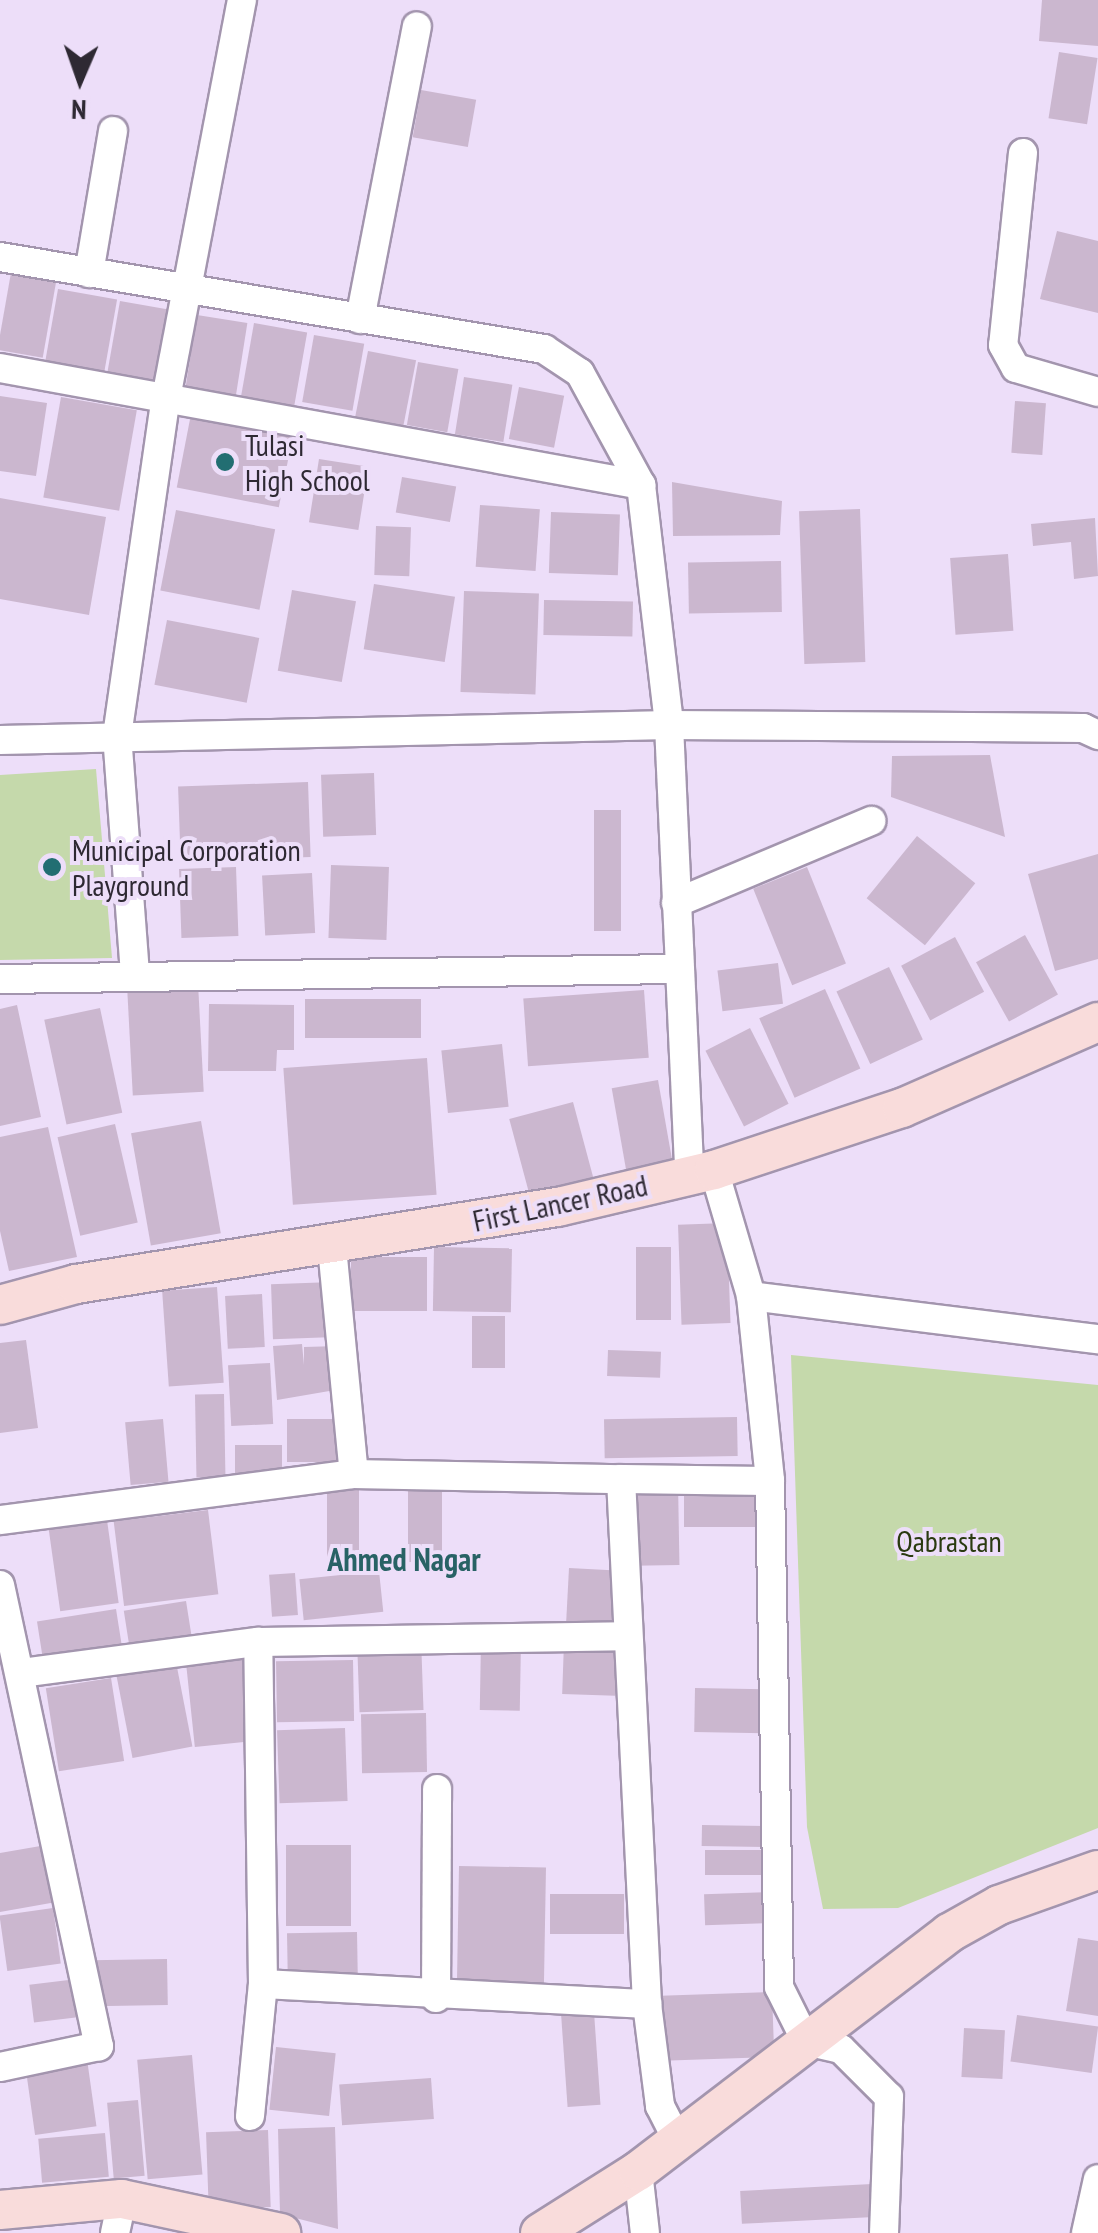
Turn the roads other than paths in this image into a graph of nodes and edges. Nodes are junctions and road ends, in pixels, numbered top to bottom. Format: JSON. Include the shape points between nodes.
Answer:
{"nodes":[{"id":1,"x":242,"y":0,"type":"edge"},
{"id":2,"x":418,"y":26,"type":"dead end"},
{"id":3,"x":113,"y":131,"type":"dead end"},
{"id":4,"x":1023,"y":153,"type":"dead end"},
{"id":5,"x":0,"y":257,"type":"edge"},
{"id":6,"x":89,"y":274,"type":"junction"},
{"id":7,"x":187,"y":290,"type":"junction"},
{"id":8,"x":360,"y":319,"type":"junction"},
{"id":9,"x":0,"y":368,"type":"edge"},
{"id":10,"x":1098,"y":392,"type":"edge"},
{"id":11,"x":166,"y":398,"type":"junction"},
{"id":12,"x":640,"y":485,"type":"junction"},
{"id":13,"x":668,"y":725,"type":"junction"},
{"id":14,"x":1098,"y":735,"type":"edge"},
{"id":15,"x":117,"y":736,"type":"junction"},
{"id":16,"x":0,"y":740,"type":"edge"},
{"id":17,"x":870,"y":821,"type":"dead end"},
{"id":18,"x":676,"y":903,"type":"junction"},
{"id":19,"x":678,"y":969,"type":"junction"},
{"id":20,"x":135,"y":974,"type":"junction"},
{"id":21,"x":0,"y":978,"type":"edge"},
{"id":22,"x":1098,"y":1022,"type":"edge"},
{"id":23,"x":702,"y":1172,"type":"junction"},
{"id":24,"x":332,"y":1247,"type":"junction"},
{"id":25,"x":751,"y":1296,"type":"junction"},
{"id":26,"x":0,"y":1305,"type":"edge"},
{"id":27,"x":1098,"y":1339,"type":"edge"},
{"id":28,"x":354,"y":1474,"type":"junction"},
{"id":29,"x":622,"y":1478,"type":"junction"},
{"id":30,"x":770,"y":1481,"type":"junction"},
{"id":31,"x":0,"y":1520,"type":"edge"},
{"id":32,"x":0,"y":1585,"type":"edge"},
{"id":33,"x":625,"y":1636,"type":"junction"},
{"id":34,"x":258,"y":1642,"type":"junction"},
{"id":35,"x":22,"y":1672,"type":"junction"},
{"id":36,"x":437,"y":1789,"type":"dead end"},
{"id":37,"x":1098,"y":1870,"type":"edge"},
{"id":38,"x":263,"y":1984,"type":"junction"},
{"id":39,"x":436,"y":1998,"type":"junction"},
{"id":40,"x":647,"y":2004,"type":"junction"},
{"id":41,"x":806,"y":2041,"type":"junction"},
{"id":42,"x":0,"y":2067,"type":"edge"},
{"id":43,"x":250,"y":2116,"type":"dead end"},
{"id":44,"x":677,"y":2140,"type":"junction"},
{"id":45,"x":638,"y":2170,"type":"junction"},
{"id":46,"x":1098,"y":2179,"type":"edge"},
{"id":47,"x":0,"y":2210,"type":"edge"},
{"id":48,"x":119,"y":2216,"type":"edge"},
{"id":49,"x":267,"y":2231,"type":"edge"},
{"id":50,"x":540,"y":2233,"type":"edge"},
{"id":51,"x":645,"y":2233,"type":"edge"},
{"id":52,"x":884,"y":2233,"type":"edge"},
{"id":53,"x":1086,"y":2233,"type":"edge"}],
"edges":[{"from":1,"to":7,"type":"street"},
{"from":2,"to":8,"type":"street"},
{"from":3,"to":6,"type":"street"},
{"from":4,"to":10,"type":"street","via":[[1003,346],[1016,368]]},
{"from":5,"to":6,"type":"street"},
{"from":6,"to":7,"type":"street"},
{"from":7,"to":8,"type":"street"},
{"from":7,"to":11,"type":"street"},
{"from":8,"to":12,"type":"street","via":[[544,350],[580,374]]},
{"from":9,"to":11,"type":"street"},
{"from":11,"to":12,"type":"street"},
{"from":11,"to":15,"type":"street"},
{"from":12,"to":13,"type":"street"},
{"from":13,"to":14,"type":"street","via":[[1083,728]]},
{"from":13,"to":15,"type":"street"},
{"from":13,"to":18,"type":"street"},
{"from":15,"to":16,"type":"street"},
{"from":15,"to":20,"type":"street"},
{"from":17,"to":18,"type":"street"},
{"from":18,"to":19,"type":"street"},
{"from":19,"to":20,"type":"street"},
{"from":19,"to":23,"type":"street"},
{"from":20,"to":21,"type":"street"},
{"from":22,"to":23,"type":"street","name":"First Lancer Road","via":[[902,1108]]},
{"from":23,"to":24,"type":"street","name":"First Lancer Road"},
{"from":23,"to":25,"type":"street"},
{"from":24,"to":26,"type":"street","name":"First Lancer Road","via":[[76,1284]]},
{"from":24,"to":28,"type":"street"},
{"from":25,"to":27,"type":"street"},
{"from":25,"to":30,"type":"street"},
{"from":28,"to":29,"type":"street"},
{"from":28,"to":31,"type":"street"},
{"from":29,"to":30,"type":"street"},
{"from":29,"to":33,"type":"street"},
{"from":30,"to":41,"type":"street","via":[[780,1986]]},
{"from":32,"to":35,"type":"street"},
{"from":33,"to":34,"type":"street"},
{"from":33,"to":40,"type":"street"},
{"from":34,"to":35,"type":"street"},
{"from":34,"to":38,"type":"street"},
{"from":35,"to":42,"type":"street","via":[[100,2046]]},
{"from":36,"to":39,"type":"street"},
{"from":37,"to":41,"type":"street","via":[[998,1905]]},
{"from":38,"to":39,"type":"street"},
{"from":38,"to":43,"type":"street"},
{"from":39,"to":40,"type":"street"},
{"from":40,"to":44,"type":"street","via":[[660,2106]]},
{"from":41,"to":44,"type":"street"},
{"from":41,"to":52,"type":"street","via":[[841,2049],[889,2096]]},
{"from":44,"to":45,"type":"street"},
{"from":45,"to":50,"type":"street"},
{"from":45,"to":51,"type":"street"},
{"from":46,"to":53,"type":"street"},
{"from":47,"to":48,"type":"street"},
{"from":48,"to":49,"type":"street"}]}
